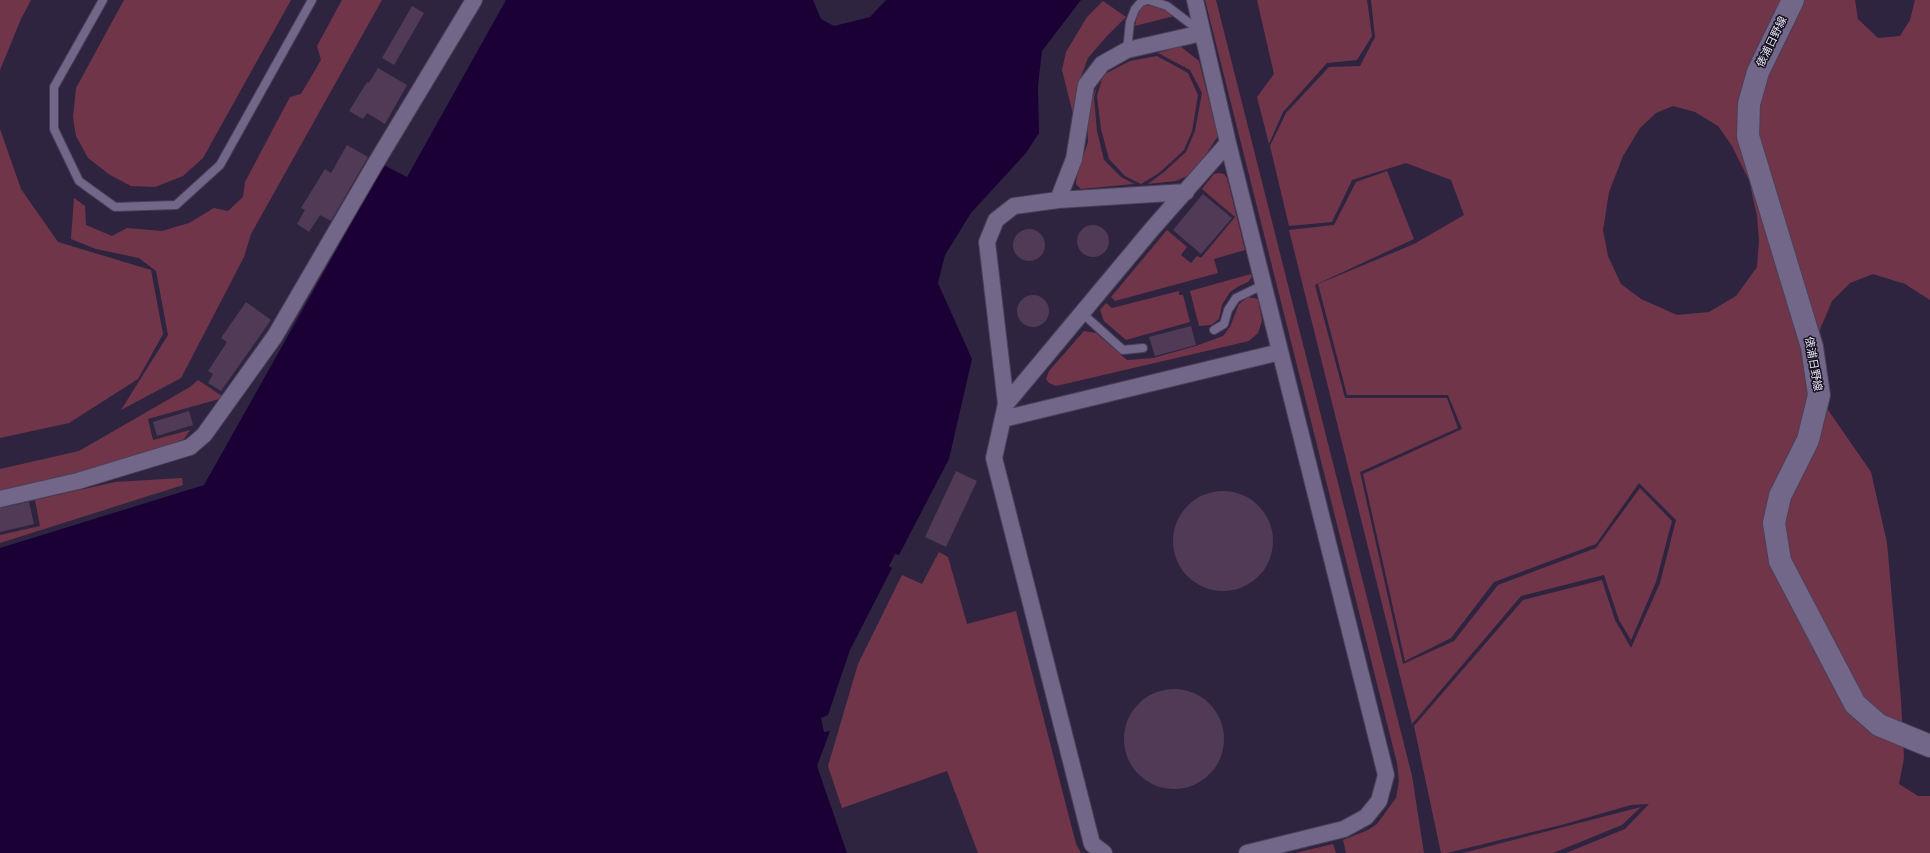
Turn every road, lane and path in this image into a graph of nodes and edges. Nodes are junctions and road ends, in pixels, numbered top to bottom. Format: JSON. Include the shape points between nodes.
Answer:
{"nodes":[{"id":1,"x":103,"y":0,"type":"edge"},
{"id":2,"x":312,"y":0,"type":"edge"},
{"id":3,"x":474,"y":0,"type":"edge"},
{"id":4,"x":1148,"y":0,"type":"edge"},
{"id":5,"x":1195,"y":0,"type":"edge"},
{"id":6,"x":1793,"y":0,"type":"edge"},
{"id":7,"x":1202,"y":33,"type":"junction"},
{"id":8,"x":1127,"y":50,"type":"junction"},
{"id":9,"x":1228,"y":143,"type":"junction"},
{"id":10,"x":1186,"y":192,"type":"junction"},
{"id":11,"x":1058,"y":200,"type":"junction"},
{"id":12,"x":1264,"y":285,"type":"junction"},
{"id":13,"x":1082,"y":312,"type":"junction"},
{"id":14,"x":1214,"y":330,"type":"dead end"},
{"id":15,"x":1143,"y":348,"type":"dead end"},
{"id":16,"x":1280,"y":352,"type":"junction"},
{"id":17,"x":1004,"y":412,"type":"junction"},
{"id":18,"x":0,"y":499,"type":"edge"},
{"id":19,"x":1930,"y":746,"type":"edge"},
{"id":20,"x":1104,"y":853,"type":"edge"},
{"id":21,"x":1247,"y":853,"type":"edge"}],
"edges":[{"from":1,"to":2,"type":"lane","via":[[54,87],[54,129],[79,181],[115,207],[176,205],[220,164]]},
{"from":3,"to":18,"type":"street","via":[[275,336],[204,435],[190,448],[78,481]]},
{"from":4,"to":7,"type":"lane","via":[[1167,6]]},
{"from":4,"to":8,"type":"lane","via":[[1135,8],[1130,22]]},
{"from":5,"to":7,"type":"street"},
{"from":6,"to":19,"type":"main road","name":"俵浦日野線","via":[[1758,72],[1749,104],[1748,136],[1812,347],[1819,395],[1808,440],[1780,496],[1774,523],[1780,562],[1856,704],[1879,725]]},
{"from":7,"to":8,"type":"street"},
{"from":7,"to":9,"type":"street"},
{"from":8,"to":11,"type":"street","via":[[1102,64],[1086,85],[1074,159]]},
{"from":9,"to":10,"type":"street"},
{"from":9,"to":12,"type":"street"},
{"from":10,"to":11,"type":"street"},
{"from":10,"to":13,"type":"street"},
{"from":11,"to":17,"type":"street","via":[[1014,206],[996,220],[987,242]]},
{"from":12,"to":14,"type":"lane","via":[[1236,298],[1228,310],[1224,324]]},
{"from":12,"to":16,"type":"street"},
{"from":13,"to":15,"type":"lane","via":[[1123,350]]},
{"from":13,"to":17,"type":"street"},
{"from":16,"to":17,"type":"street"},
{"from":16,"to":21,"type":"street","via":[[1386,775],[1379,801],[1366,817],[1344,829]]},
{"from":17,"to":20,"type":"street","via":[[994,458],[1092,844]]}]}
